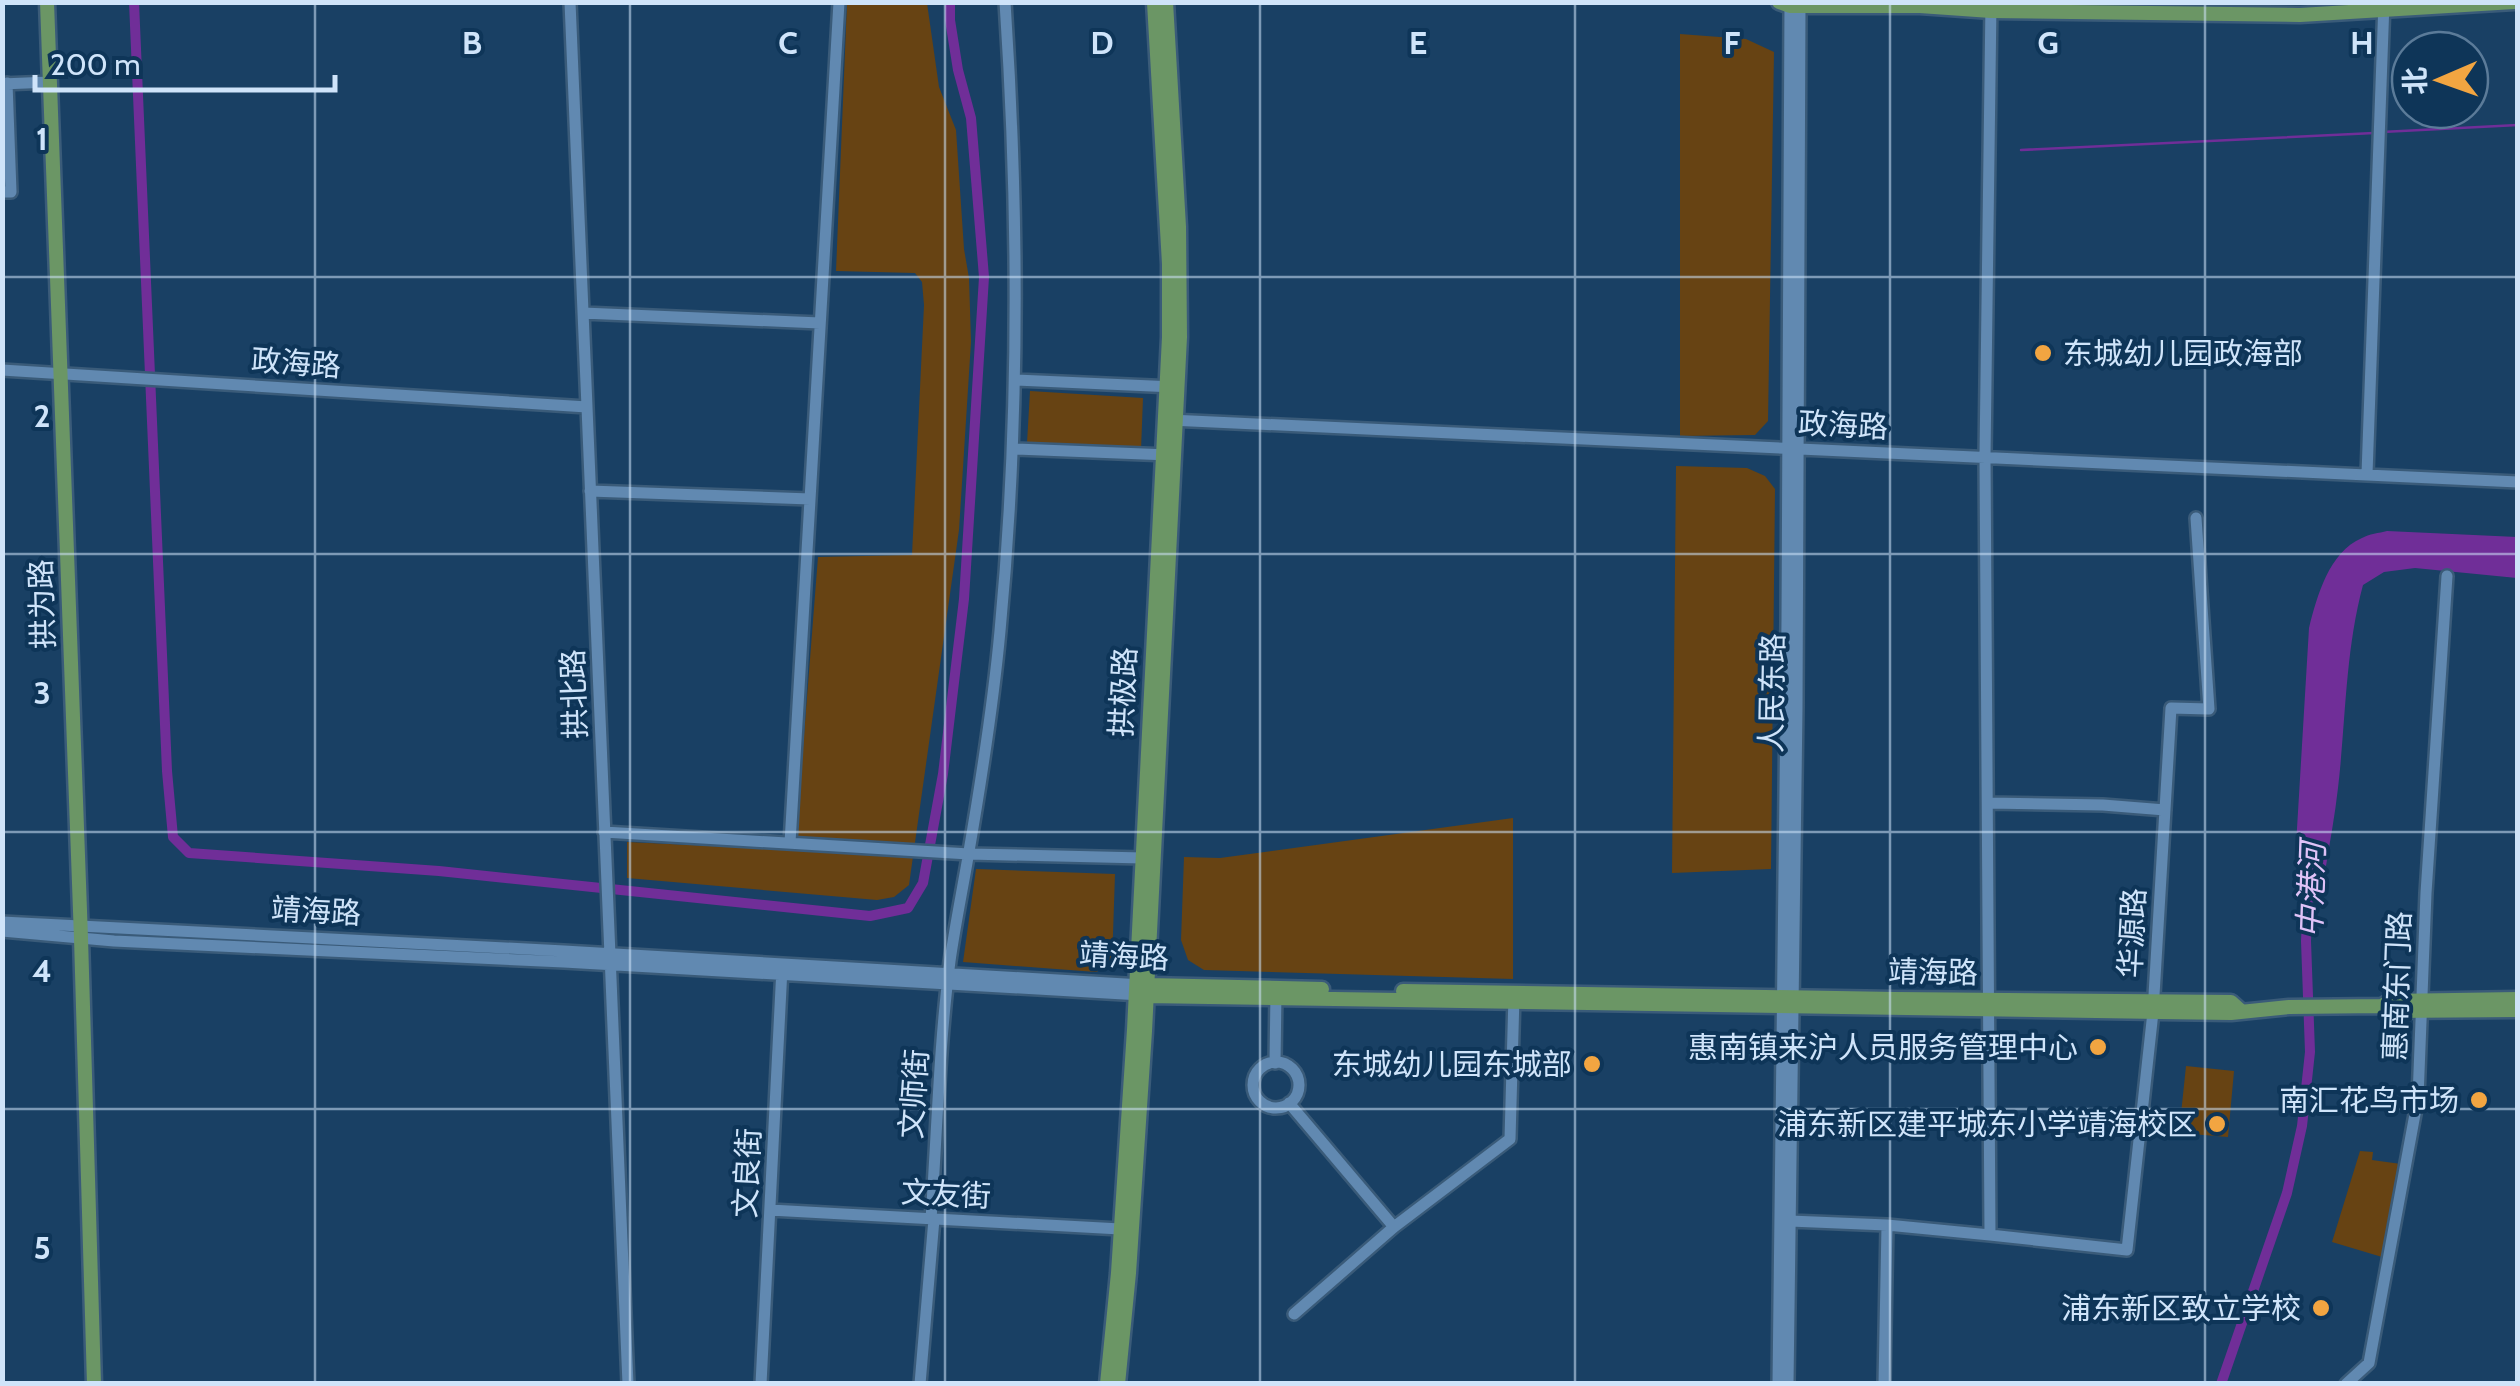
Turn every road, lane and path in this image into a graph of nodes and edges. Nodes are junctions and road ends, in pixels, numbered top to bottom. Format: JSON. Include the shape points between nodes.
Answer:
{"nodes":[{"id":1,"x":47,"y":2,"type":"edge"},
{"id":2,"x":570,"y":2,"type":"edge"},
{"id":3,"x":839,"y":2,"type":"edge"},
{"id":4,"x":1005,"y":2,"type":"edge"},
{"id":5,"x":1154,"y":2,"type":"edge"},
{"id":6,"x":1166,"y":2,"type":"edge"},
{"id":7,"x":2514,"y":2,"type":"edge"},
{"id":8,"x":1792,"y":4,"type":"edge"},
{"id":9,"x":2383,"y":6,"type":"edge"},
{"id":10,"x":1991,"y":7,"type":"edge"},
{"id":11,"x":50,"y":82,"type":"junction"},
{"id":12,"x":5,"y":84,"type":"edge"},
{"id":13,"x":2,"y":192,"type":"edge"},
{"id":14,"x":583,"y":313,"type":"junction"},
{"id":15,"x":820,"y":324,"type":"junction"},
{"id":16,"x":2,"y":370,"type":"edge"},
{"id":17,"x":60,"y":372,"type":"junction"},
{"id":18,"x":1016,"y":380,"type":"junction"},
{"id":19,"x":1173,"y":386,"type":"junction"},
{"id":20,"x":587,"y":407,"type":"junction"},
{"id":21,"x":1171,"y":420,"type":"junction"},
{"id":22,"x":1793,"y":448,"type":"junction"},
{"id":23,"x":1013,"y":449,"type":"junction"},
{"id":24,"x":1169,"y":455,"type":"junction"},
{"id":25,"x":1985,"y":456,"type":"junction"},
{"id":26,"x":2367,"y":474,"type":"junction"},
{"id":27,"x":2518,"y":482,"type":"edge"},
{"id":28,"x":590,"y":490,"type":"junction"},
{"id":29,"x":810,"y":499,"type":"junction"},
{"id":30,"x":2196,"y":518,"type":"dead end"},
{"id":31,"x":2448,"y":576,"type":"dead end"},
{"id":32,"x":1988,"y":802,"type":"junction"},
{"id":33,"x":2165,"y":810,"type":"junction"},
{"id":34,"x":604,"y":832,"type":"junction"},
{"id":35,"x":790,"y":843,"type":"junction"},
{"id":36,"x":969,"y":854,"type":"junction"},
{"id":37,"x":1143,"y":858,"type":"junction"},
{"id":38,"x":2,"y":922,"type":"edge"},
{"id":39,"x":2,"y":932,"type":"edge"},
{"id":40,"x":81,"y":932,"type":"junction"},
{"id":41,"x":610,"y":959,"type":"junction"},
{"id":42,"x":782,"y":970,"type":"junction"},
{"id":43,"x":948,"y":979,"type":"junction"},
{"id":44,"x":1142,"y":990,"type":"junction"},
{"id":45,"x":1276,"y":994,"type":"junction"},
{"id":46,"x":1514,"y":998,"type":"junction"},
{"id":47,"x":2518,"y":999,"type":"edge"},
{"id":48,"x":1787,"y":1002,"type":"junction"},
{"id":49,"x":1989,"y":1005,"type":"junction"},
{"id":50,"x":2422,"y":1006,"type":"junction"},
{"id":51,"x":2153,"y":1007,"type":"junction"},
{"id":52,"x":2518,"y":1010,"type":"edge"},
{"id":53,"x":1275,"y":1063,"type":"junction"},
{"id":54,"x":1289,"y":1103,"type":"junction"},
{"id":55,"x":770,"y":1210,"type":"junction"},
{"id":56,"x":932,"y":1219,"type":"junction"},
{"id":57,"x":1790,"y":1222,"type":"junction"},
{"id":58,"x":1887,"y":1225,"type":"junction"},
{"id":59,"x":1394,"y":1227,"type":"junction"},
{"id":60,"x":1120,"y":1229,"type":"junction"},
{"id":61,"x":1990,"y":1235,"type":"junction"},
{"id":62,"x":1294,"y":1314,"type":"dead end"},
{"id":63,"x":94,"y":1384,"type":"edge"},
{"id":64,"x":628,"y":1384,"type":"edge"},
{"id":65,"x":761,"y":1384,"type":"edge"},
{"id":66,"x":920,"y":1384,"type":"edge"},
{"id":67,"x":1107,"y":1384,"type":"edge"},
{"id":68,"x":1118,"y":1384,"type":"edge"},
{"id":69,"x":1778,"y":1384,"type":"edge"},
{"id":70,"x":1788,"y":1384,"type":"edge"},
{"id":71,"x":1884,"y":1384,"type":"edge"},
{"id":72,"x":2346,"y":1384,"type":"edge"}],
"edges":[{"from":1,"to":11,"type":"main road","name":"拱为路"},
{"from":2,"to":14,"type":"street","name":"拱北路"},
{"from":3,"to":15,"type":"street"},
{"from":4,"to":18,"type":"street","name":"文师街"},
{"from":5,"to":19,"type":"main road","name":"拱极路"},
{"from":6,"to":19,"type":"main road","name":"拱极路","via":[[1181,263]]},
{"from":7,"to":9,"type":"main road"},
{"from":8,"to":10,"type":"main road"},
{"from":8,"to":22,"type":"street","name":"人民东路"},
{"from":9,"to":10,"type":"main road","via":[[2300,15]]},
{"from":9,"to":26,"type":"street"},
{"from":10,"to":25,"type":"street"},
{"from":11,"to":12,"type":"street"},
{"from":11,"to":17,"type":"main road","name":"拱为路"},
{"from":12,"to":13,"type":"street","via":[[10,192]]},
{"from":14,"to":15,"type":"street"},
{"from":14,"to":20,"type":"street","name":"拱北路"},
{"from":15,"to":29,"type":"street"},
{"from":16,"to":17,"type":"street","name":"政海路"},
{"from":17,"to":20,"type":"street","name":"政海路"},
{"from":17,"to":40,"type":"main road","name":"拱为路"},
{"from":18,"to":19,"type":"street"},
{"from":18,"to":23,"type":"street","name":"文师街"},
{"from":19,"to":21,"type":"main road","name":"拱极路"},
{"from":20,"to":28,"type":"street","name":"拱北路"},
{"from":21,"to":22,"type":"street","name":"政海路"},
{"from":21,"to":24,"type":"main road","name":"拱极路"},
{"from":22,"to":25,"type":"street","name":"政海路"},
{"from":22,"to":48,"type":"street","name":"人民东路"},
{"from":23,"to":24,"type":"street"},
{"from":23,"to":36,"type":"street","name":"文师街","via":[[1000,636]]},
{"from":24,"to":37,"type":"main road","name":"拱极路"},
{"from":24,"to":44,"type":"main road","name":"拱极路"},
{"from":25,"to":26,"type":"street","name":"政海路"},
{"from":25,"to":32,"type":"street"},
{"from":26,"to":27,"type":"street","name":"政海路"},
{"from":28,"to":29,"type":"street"},
{"from":28,"to":34,"type":"street","name":"拱北路"},
{"from":29,"to":35,"type":"street"},
{"from":30,"to":33,"type":"street","name":"华源路","via":[[2209,708],[2171,708]]},
{"from":31,"to":50,"type":"street","name":"惠南东门路"},
{"from":32,"to":33,"type":"street"},
{"from":32,"to":49,"type":"street"},
{"from":33,"to":51,"type":"street","name":"华源路"},
{"from":34,"to":35,"type":"street"},
{"from":34,"to":41,"type":"street","name":"拱北路"},
{"from":35,"to":36,"type":"street"},
{"from":36,"to":37,"type":"street"},
{"from":36,"to":43,"type":"street","name":"文师街"},
{"from":37,"to":44,"type":"main road","name":"拱极路"},
{"from":38,"to":40,"type":"street","name":"靖海路"},
{"from":39,"to":40,"type":"street","name":"靖海路"},
{"from":40,"to":41,"type":"street","name":"靖海路"},
{"from":40,"to":63,"type":"main road","name":"拱为路"},
{"from":41,"to":42,"type":"street","name":"靖海路"},
{"from":41,"to":64,"type":"street","name":"拱北路"},
{"from":42,"to":43,"type":"street","name":"靖海路"},
{"from":42,"to":55,"type":"street","name":"文良街"},
{"from":43,"to":44,"type":"street","name":"靖海路"},
{"from":43,"to":56,"type":"street","name":"文师街"},
{"from":44,"to":45,"type":"main road","name":"靖海路"},
{"from":44,"to":60,"type":"main road","name":"拱极路"},
{"from":44,"to":68,"type":"main road","name":"拱极路"},
{"from":45,"to":46,"type":"main road","name":"靖海路"},
{"from":45,"to":53,"type":"street"},
{"from":46,"to":48,"type":"main road","name":"靖海路"},
{"from":46,"to":59,"type":"street","via":[[1510,1139]]},
{"from":47,"to":50,"type":"main road","name":"靖海路"},
{"from":48,"to":49,"type":"main road","name":"靖海路"},
{"from":48,"to":57,"type":"street","name":"人民东路"},
{"from":48,"to":69,"type":"street","name":"人民东路"},
{"from":49,"to":51,"type":"main road","name":"靖海路"},
{"from":49,"to":61,"type":"street"},
{"from":50,"to":51,"type":"main road","name":"靖海路","via":[[2390,1001],[2241,1011],[2232,1002]]},
{"from":50,"to":52,"type":"main road","name":"靖海路"},
{"from":50,"to":72,"type":"street","name":"惠南东门路","via":[[2418,1098],[2369,1363]]},
{"from":51,"to":61,"type":"street","name":"华源路","via":[[2127,1250]]},
{"from":53,"to":54,"type":"street","via":[[1296,1075],[1298,1088]]},
{"from":53,"to":54,"type":"street","via":[[1257,1073],[1254,1092],[1268,1107]]},
{"from":54,"to":59,"type":"street"},
{"from":55,"to":56,"type":"street","name":"文友街"},
{"from":55,"to":65,"type":"street","name":"文良街"},
{"from":56,"to":60,"type":"street","name":"文友街"},
{"from":56,"to":66,"type":"street","name":"文师街"},
{"from":57,"to":58,"type":"street"},
{"from":57,"to":70,"type":"street","name":"人民东路"},
{"from":58,"to":61,"type":"street"},
{"from":58,"to":71,"type":"street"},
{"from":59,"to":62,"type":"street"},
{"from":60,"to":67,"type":"main road","name":"拱极路"}]}
